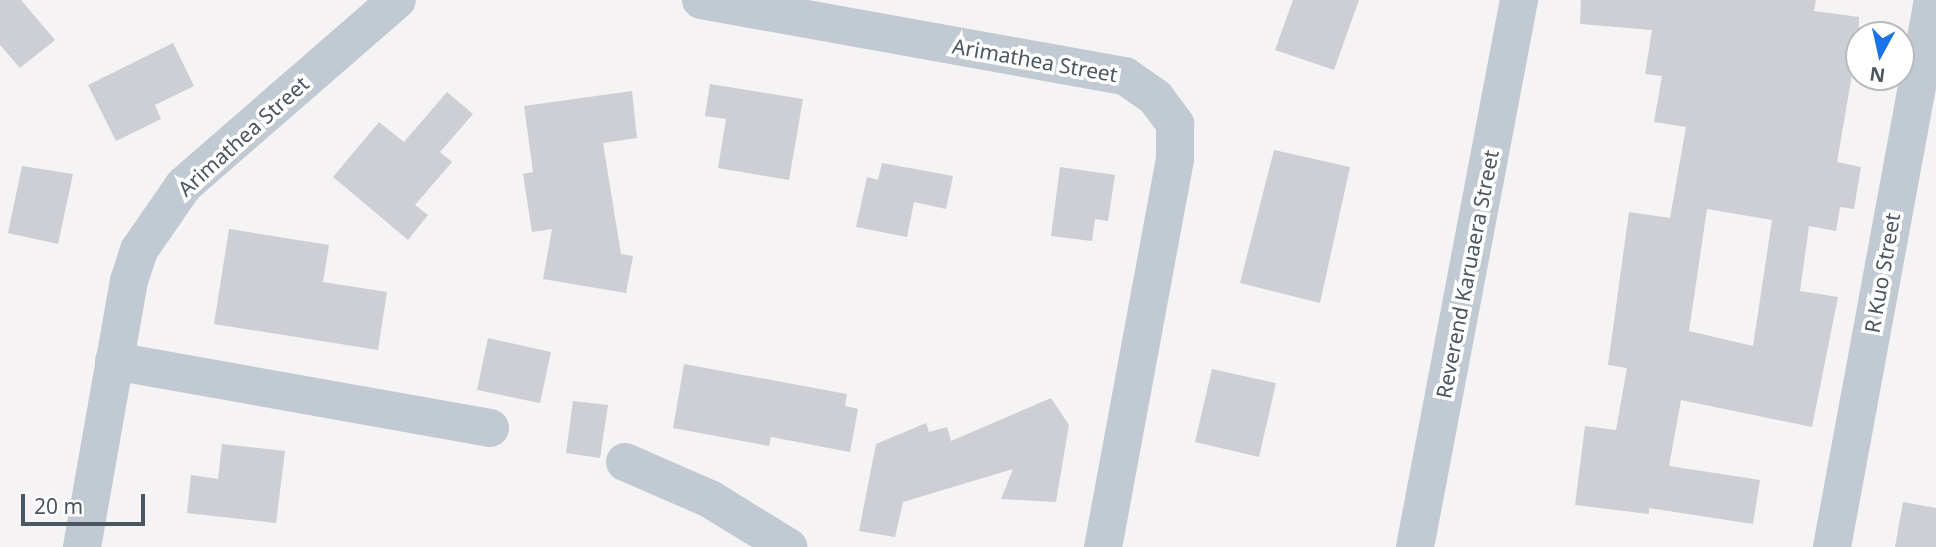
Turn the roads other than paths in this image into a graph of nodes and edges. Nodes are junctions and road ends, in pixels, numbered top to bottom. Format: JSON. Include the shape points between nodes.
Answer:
{"nodes":[{"id":1,"x":397,"y":0,"type":"edge"},
{"id":2,"x":701,"y":0,"type":"edge"},
{"id":3,"x":1519,"y":0,"type":"edge"},
{"id":4,"x":1933,"y":0,"type":"edge"},
{"id":5,"x":114,"y":361,"type":"junction"},
{"id":6,"x":490,"y":428,"type":"dead end"},
{"id":7,"x":625,"y":462,"type":"dead end"},
{"id":8,"x":82,"y":547,"type":"edge"},
{"id":9,"x":788,"y":547,"type":"edge"},
{"id":10,"x":1103,"y":547,"type":"edge"},
{"id":11,"x":1415,"y":547,"type":"edge"},
{"id":12,"x":1832,"y":547,"type":"edge"}],
"edges":[{"from":1,"to":5,"type":"street","name":"Arimathea Street","via":[[184,185],[157,219],[139,250],[129,281]]},
{"from":2,"to":10,"type":"street","name":"Arimathea Street","via":[[1125,76],[1155,97],[1175,124],[1175,159]]},
{"from":3,"to":11,"type":"street","name":"Reverend Karuaera Street"},
{"from":4,"to":12,"type":"street","name":"R Kuo Street"},
{"from":5,"to":6,"type":"street"},
{"from":5,"to":8,"type":"street","name":"Arimathea Street"},
{"from":7,"to":9,"type":"street","via":[[710,499]]}]}
